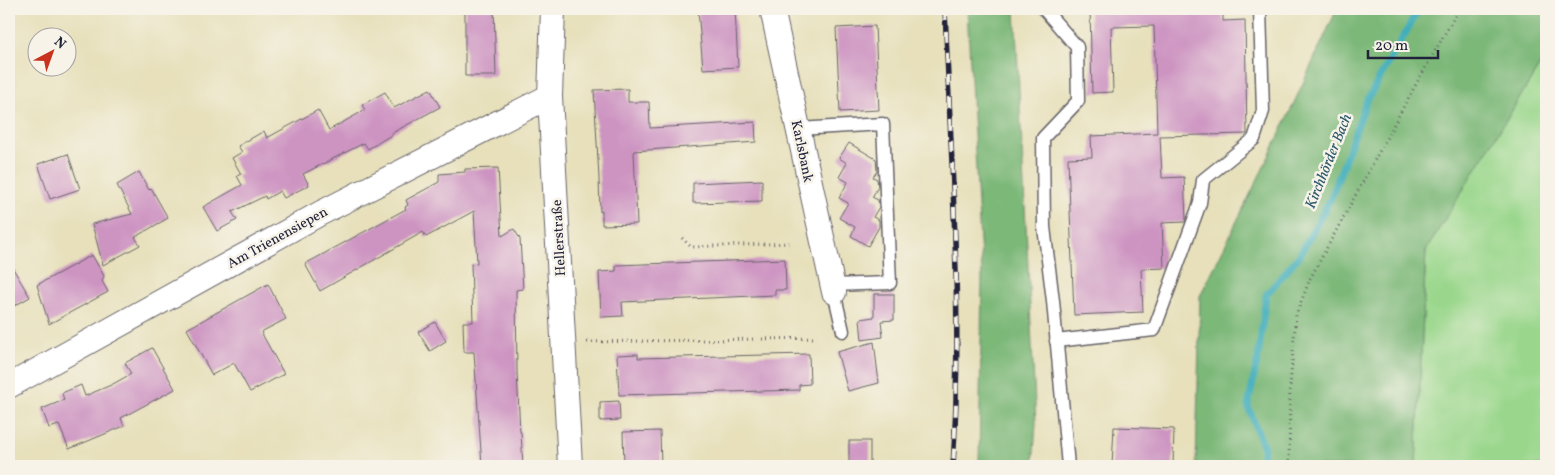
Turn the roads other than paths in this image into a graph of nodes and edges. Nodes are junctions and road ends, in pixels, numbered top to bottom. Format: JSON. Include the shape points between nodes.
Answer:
{"nodes":[{"id":1,"x":553,"y":9,"type":"edge"},
{"id":2,"x":772,"y":9,"type":"edge"},
{"id":3,"x":1044,"y":9,"type":"edge"},
{"id":4,"x":1260,"y":9,"type":"edge"},
{"id":5,"x":550,"y":96,"type":"junction"},
{"id":6,"x":798,"y":129,"type":"junction"},
{"id":7,"x":833,"y":289,"type":"junction"},
{"id":8,"x":843,"y":331,"type":"dead end"},
{"id":9,"x":1056,"y":341,"type":"junction"},
{"id":10,"x":9,"y":386,"type":"edge"},
{"id":11,"x":570,"y":466,"type":"edge"},
{"id":12,"x":1068,"y":466,"type":"edge"}],
"edges":[{"from":1,"to":5,"type":"street","name":"Hellerstraße"},
{"from":2,"to":6,"type":"street","name":"Karlsbank"},
{"from":3,"to":9,"type":"lane","via":[[1077,47],[1078,101],[1043,138],[1044,227]]},
{"from":4,"to":9,"type":"lane","via":[[1263,111],[1254,139],[1203,180],[1200,203],[1154,330]]},
{"from":5,"to":10,"type":"street","name":"Am Trienensiepen","via":[[319,214]]},
{"from":5,"to":11,"type":"street","name":"Hellerstraße"},
{"from":6,"to":7,"type":"street","name":"Karlsbank"},
{"from":6,"to":7,"type":"lane","via":[[883,124],[890,283]]},
{"from":7,"to":8,"type":"lane"},
{"from":9,"to":12,"type":"lane"}]}
